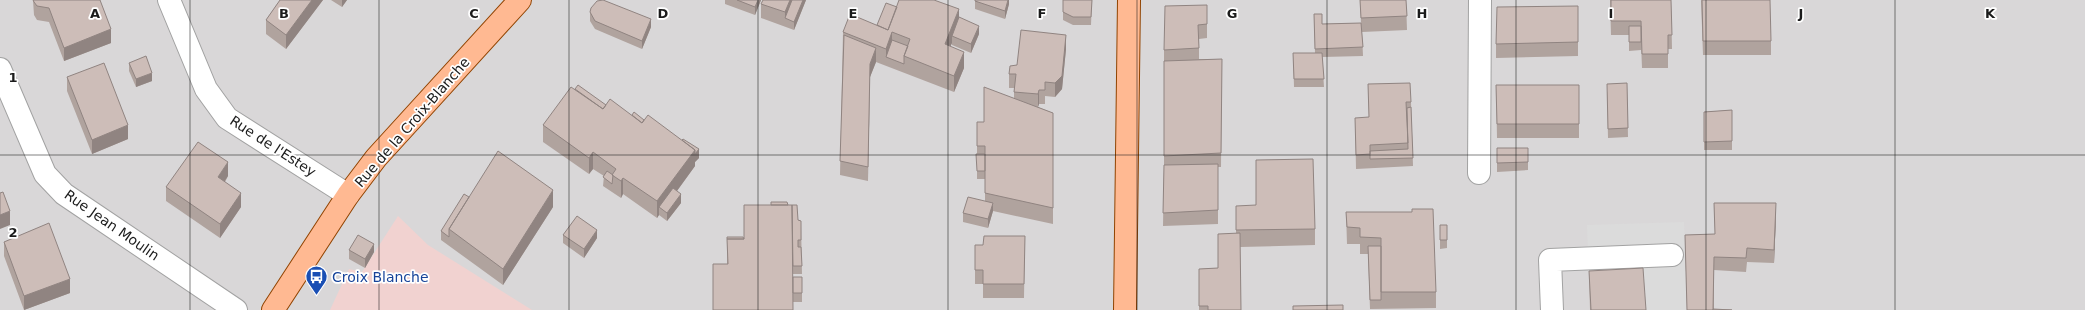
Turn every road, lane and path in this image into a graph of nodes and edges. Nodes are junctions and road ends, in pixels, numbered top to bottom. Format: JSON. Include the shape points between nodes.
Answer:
{"nodes":[{"id":1,"x":169,"y":0,"type":"edge"},
{"id":2,"x":520,"y":0,"type":"edge"},
{"id":3,"x":1129,"y":0,"type":"edge"},
{"id":4,"x":1480,"y":0,"type":"edge"},
{"id":5,"x":0,"y":69,"type":"edge"},
{"id":6,"x":1479,"y":173,"type":"dead end"},
{"id":7,"x":348,"y":195,"type":"junction"},
{"id":8,"x":1672,"y":256,"type":"dead end"},
{"id":9,"x":236,"y":310,"type":"edge"},
{"id":10,"x":272,"y":310,"type":"edge"},
{"id":11,"x":1124,"y":310,"type":"edge"},
{"id":12,"x":1552,"y":310,"type":"edge"}],
"edges":[{"from":1,"to":7,"type":"street","name":"Rue de l'Estey","via":[[206,89],[227,118]]},
{"from":2,"to":7,"type":"main road","name":"Rue de la Croix-Blanche","via":[[376,158]]},
{"from":3,"to":11,"type":"main road"},
{"from":4,"to":6,"type":"street"},
{"from":5,"to":9,"type":"street","name":"Rue Jean Moulin","via":[[45,174],[64,194]]},
{"from":7,"to":10,"type":"main road","name":"Rue de la Croix-Blanche"},
{"from":8,"to":12,"type":"street","via":[[1550,260]]}]}
